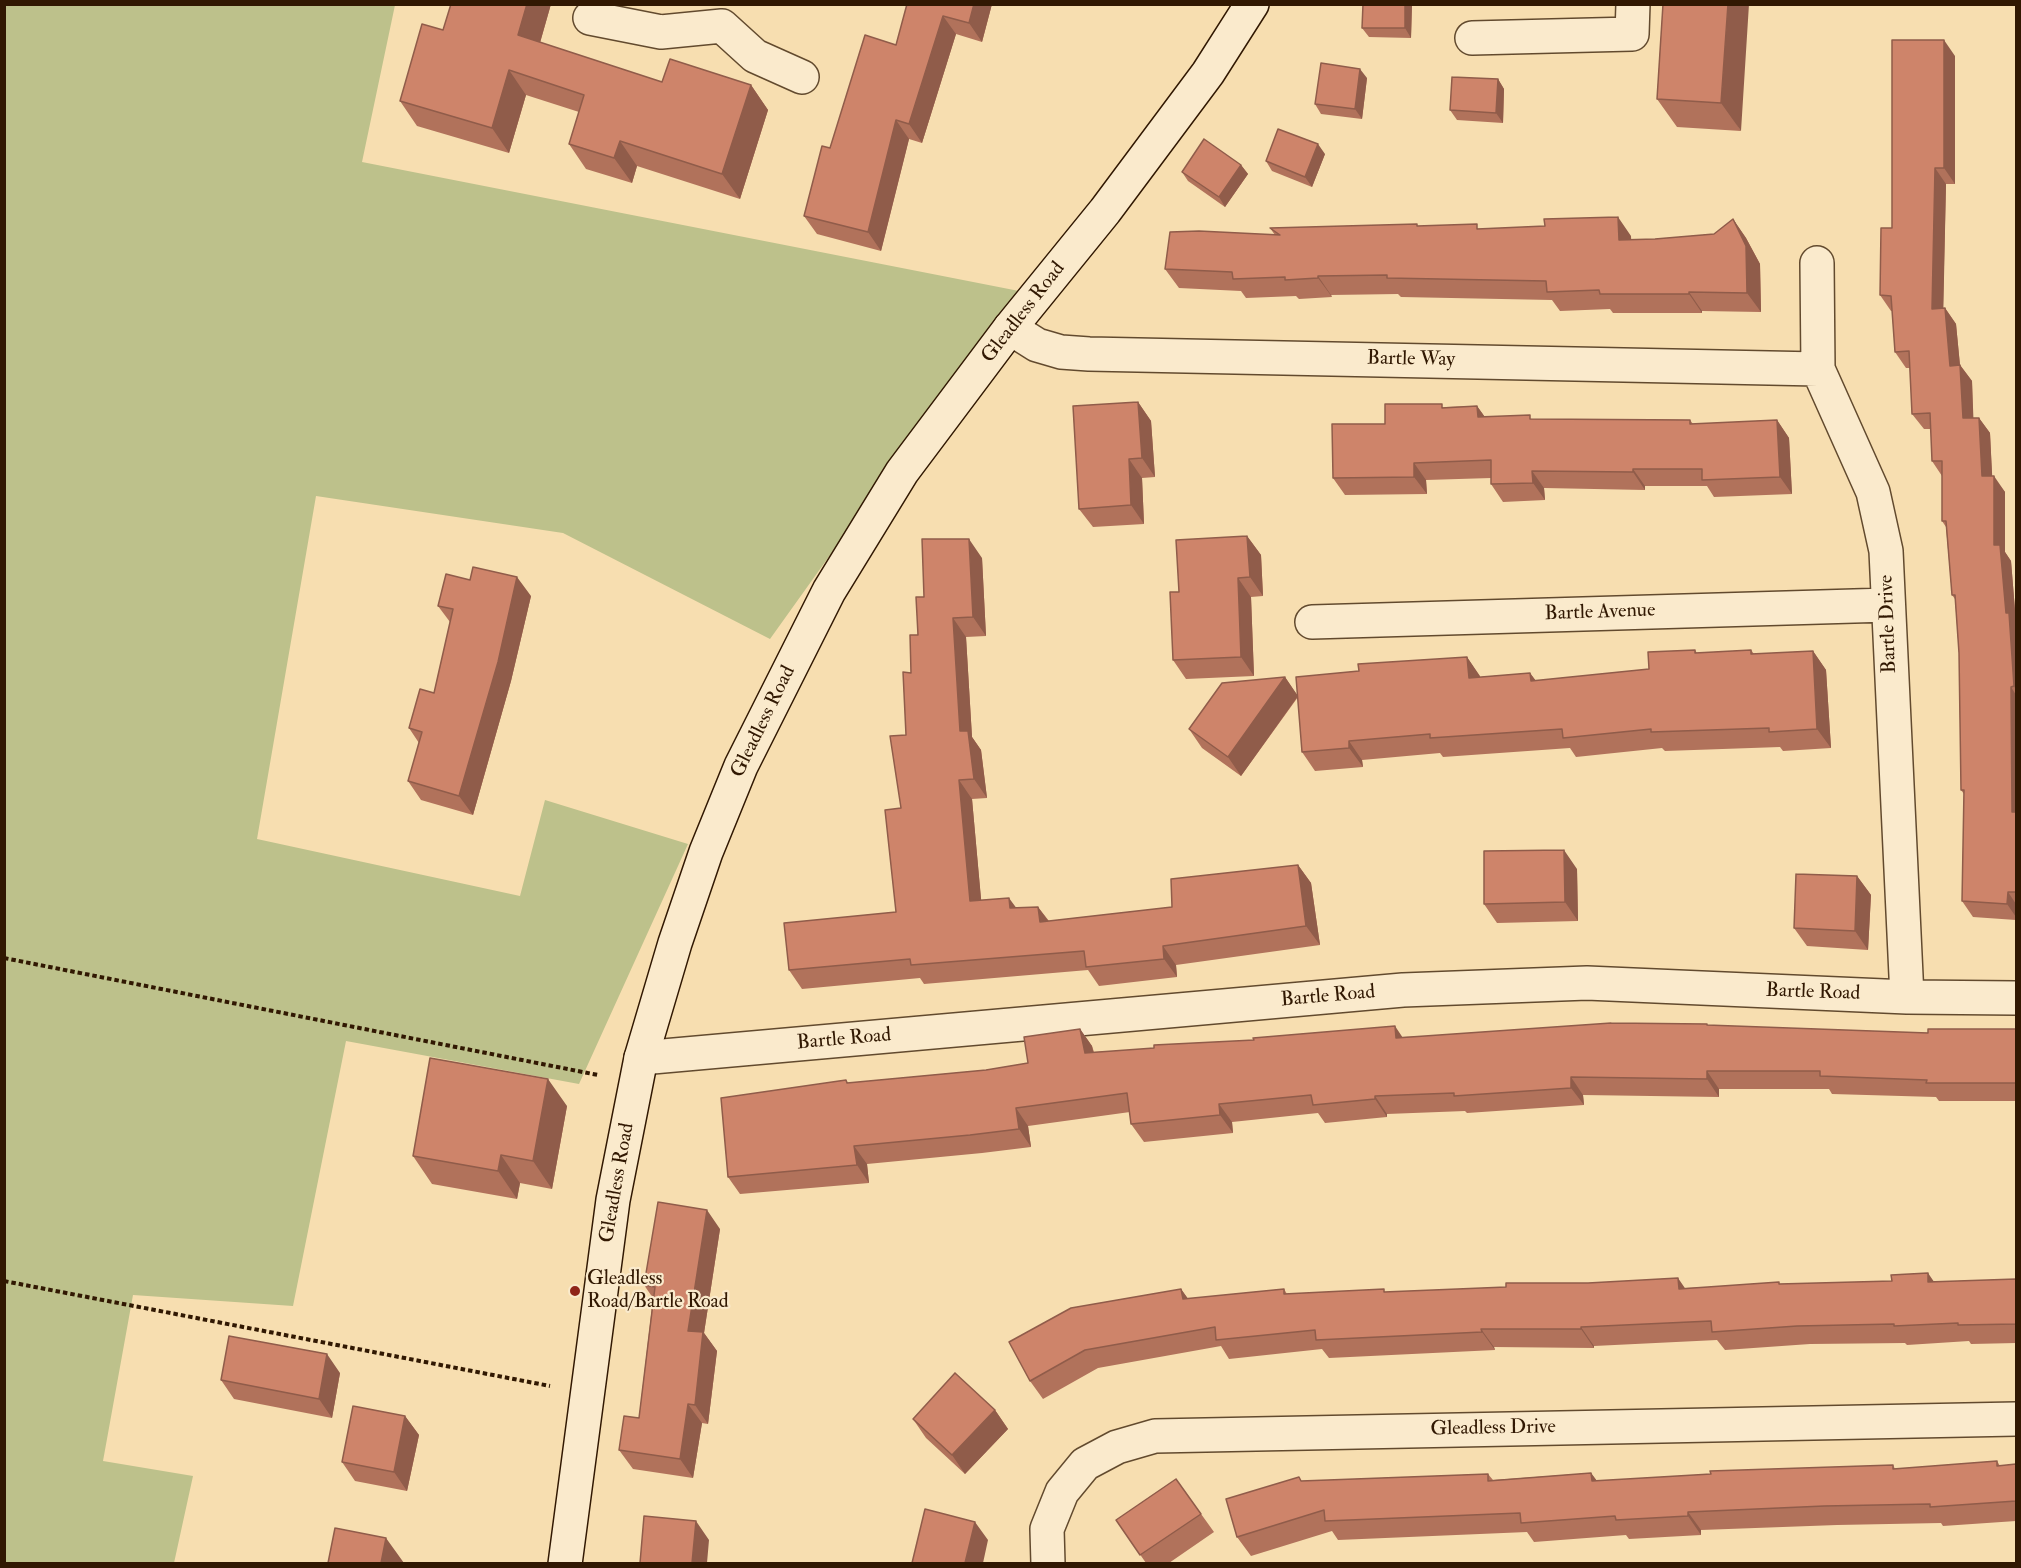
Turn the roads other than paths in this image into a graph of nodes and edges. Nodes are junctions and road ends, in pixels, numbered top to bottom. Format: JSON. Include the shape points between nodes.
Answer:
{"nodes":[{"id":1,"x":1252,"y":4,"type":"edge"},
{"id":2,"x":1633,"y":4,"type":"edge"},
{"id":3,"x":725,"y":15,"type":"edge"},
{"id":4,"x":590,"y":18,"type":"dead end"},
{"id":5,"x":1472,"y":38,"type":"dead end"},
{"id":6,"x":802,"y":77,"type":"dead end"},
{"id":7,"x":1817,"y":263,"type":"dead end"},
{"id":8,"x":1010,"y":328,"type":"junction"},
{"id":9,"x":1818,"y":369,"type":"junction"},
{"id":10,"x":1888,"y":605,"type":"junction"},
{"id":11,"x":1311,"y":622,"type":"dead end"},
{"id":12,"x":1907,"y":997,"type":"junction"},
{"id":13,"x":2016,"y":998,"type":"edge"},
{"id":14,"x":638,"y":1070,"type":"junction"},
{"id":15,"x":2016,"y":1419,"type":"edge"},
{"id":16,"x":565,"y":1563,"type":"edge"},
{"id":17,"x":1048,"y":1563,"type":"edge"}],
"edges":[{"from":1,"to":8,"type":"street","name":"Gleadless Road","via":[[1209,73],[1105,212]]},
{"from":2,"to":5,"type":"street","via":[[1632,34]]},
{"from":3,"to":4,"type":"street","via":[[661,32]]},
{"from":3,"to":6,"type":"street","via":[[756,56]]},
{"from":7,"to":9,"type":"street","name":"Bartle Drive"},
{"from":8,"to":9,"type":"street","name":"Bartle Way","via":[[1037,345],[1089,354]]},
{"from":8,"to":14,"type":"street","name":"Gleadless Road","via":[[902,472],[824,601],[741,766],[675,943]]},
{"from":9,"to":10,"type":"street","name":"Bartle Drive","via":[[1873,492],[1886,551]]},
{"from":10,"to":11,"type":"street","name":"Bartle Avenue"},
{"from":10,"to":12,"type":"street","name":"Bartle Drive"},
{"from":12,"to":13,"type":"street","name":"Bartle Road"},
{"from":12,"to":14,"type":"street","name":"Bartle Road","via":[[1587,983],[1403,990]]},
{"from":14,"to":16,"type":"street","name":"Gleadless Road","via":[[613,1200]]},
{"from":15,"to":17,"type":"street","name":"Gleadless Drive","via":[[1155,1436],[1118,1447],[1085,1464],[1062,1492],[1047,1529]]}]}
